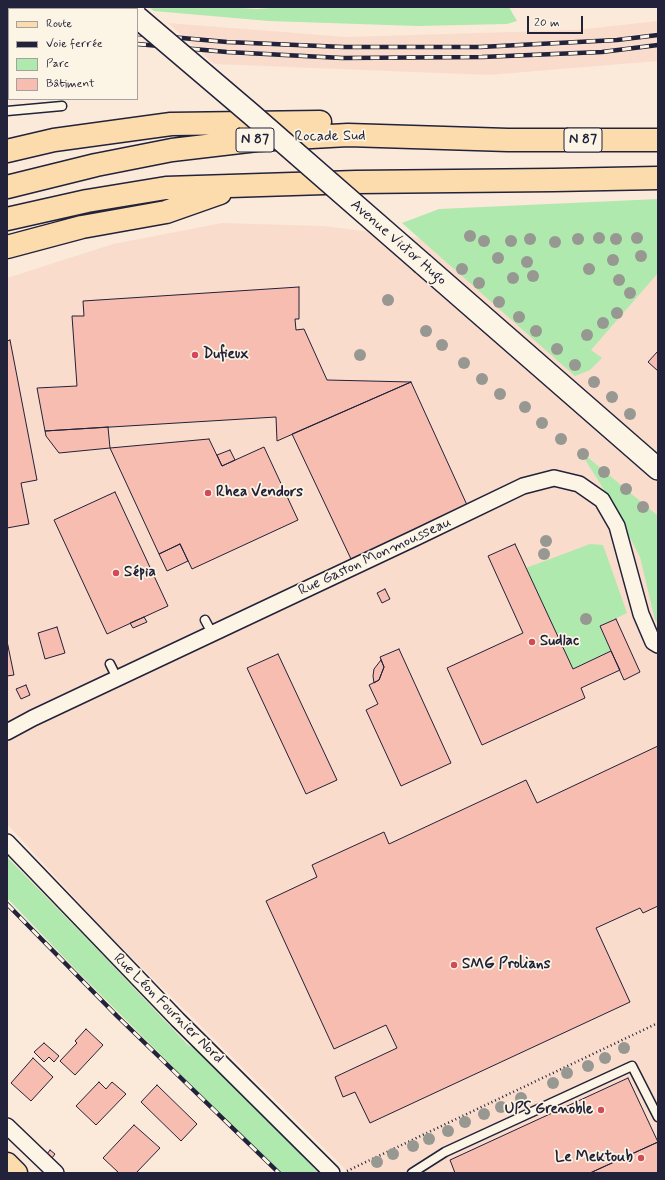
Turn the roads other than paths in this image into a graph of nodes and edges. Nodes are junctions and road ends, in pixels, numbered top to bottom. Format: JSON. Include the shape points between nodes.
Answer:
{"nodes":[{"id":1,"x":138,"y":18,"type":"edge"},
{"id":2,"x":62,"y":106,"type":"dead end"},
{"id":3,"x":7,"y":111,"type":"edge"},
{"id":4,"x":508,"y":140,"type":"junction"},
{"id":5,"x":658,"y":140,"type":"edge"},
{"id":6,"x":7,"y":150,"type":"edge"},
{"id":7,"x":658,"y":178,"type":"edge"},
{"id":8,"x":240,"y":186,"type":"junction"},
{"id":9,"x":7,"y":187,"type":"edge"},
{"id":10,"x":7,"y":219,"type":"edge"},
{"id":11,"x":7,"y":247,"type":"edge"},
{"id":12,"x":658,"y":469,"type":"edge"},
{"id":13,"x":658,"y":645,"type":"edge"},
{"id":14,"x":110,"y":664,"type":"dead end"},
{"id":15,"x":117,"y":678,"type":"junction"},
{"id":16,"x":7,"y":732,"type":"edge"},
{"id":17,"x":7,"y":842,"type":"edge"},
{"id":18,"x":658,"y":1117,"type":"edge"},
{"id":19,"x":7,"y":1126,"type":"edge"},
{"id":20,"x":7,"y":1164,"type":"edge"},
{"id":21,"x":16,"y":1173,"type":"edge"},
{"id":22,"x":56,"y":1173,"type":"edge"},
{"id":23,"x":332,"y":1173,"type":"edge"},
{"id":24,"x":412,"y":1173,"type":"edge"}],
"edges":[{"from":1,"to":12,"type":"street","name":"Avenue Victor Hugo","bridge":true},
{"from":2,"to":3,"type":"lane"},
{"from":4,"to":5,"type":"main road","name":"Rocade Sud","number":"N 87"},
{"from":4,"to":6,"type":"main road","via":[[376,122],[171,124],[54,140]]},
{"from":4,"to":9,"type":"main road","name":"Rocade Sud","number":"N 87","via":[[348,135],[257,140],[172,150]]},
{"from":7,"to":8,"type":"main road"},
{"from":8,"to":10,"type":"main road","via":[[166,188],[87,201]]},
{"from":8,"to":11,"type":"main road","via":[[166,212],[82,227]]},
{"from":13,"to":15,"type":"street","name":"Rue Gaston Monmousseau","via":[[653,642],[641,614],[617,526],[602,500],[579,484],[554,478],[523,486],[417,537],[208,627]]},
{"from":14,"to":15,"type":"lane"},
{"from":15,"to":16,"type":"street","name":"Rue Gaston Monmousseau"},
{"from":17,"to":23,"type":"street","name":"Rue Léon Fournier Nord","via":[[178,1020]]},
{"from":18,"to":24,"type":"lane","via":[[632,1066],[445,1152]]},
{"from":19,"to":22,"type":"street"},
{"from":20,"to":21,"type":"main road"}]}
